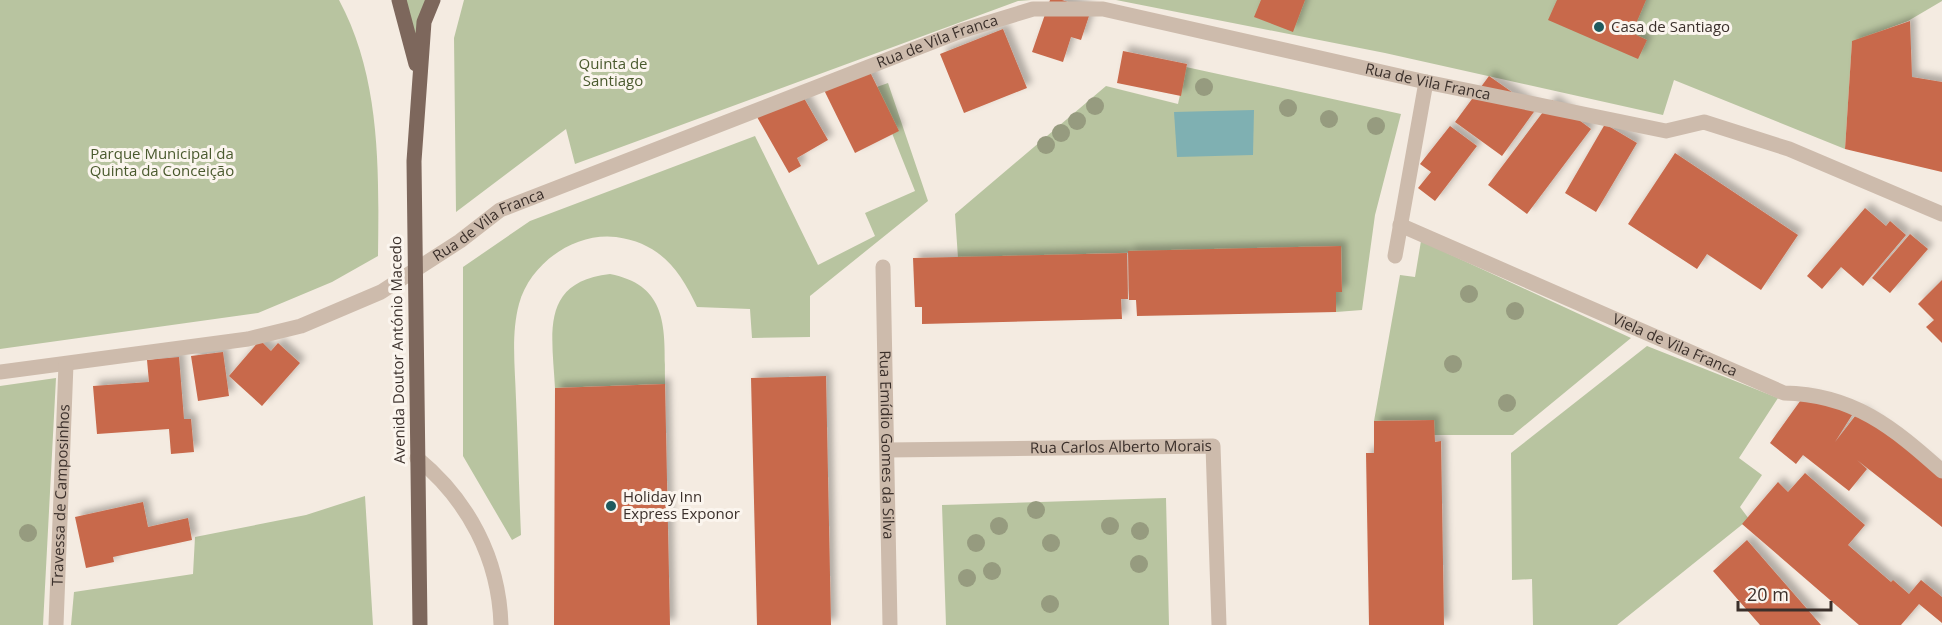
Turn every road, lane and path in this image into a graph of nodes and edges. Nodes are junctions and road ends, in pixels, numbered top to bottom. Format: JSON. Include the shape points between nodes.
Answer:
{"nodes":[{"id":1,"x":399,"y":0,"type":"edge"},
{"id":2,"x":433,"y":0,"type":"edge"},
{"id":3,"x":418,"y":76,"type":"junction"},
{"id":4,"x":1426,"y":82,"type":"junction"},
{"id":5,"x":1942,"y":214,"type":"edge"},
{"id":6,"x":1400,"y":225,"type":"junction"},
{"id":7,"x":1395,"y":256,"type":"dead end"},
{"id":8,"x":883,"y":267,"type":"dead end"},
{"id":9,"x":66,"y":364,"type":"junction"},
{"id":10,"x":0,"y":372,"type":"edge"},
{"id":11,"x":887,"y":450,"type":"junction"},
{"id":12,"x":417,"y":458,"type":"junction"},
{"id":13,"x":1942,"y":471,"type":"edge"},
{"id":14,"x":56,"y":625,"type":"edge"},
{"id":15,"x":420,"y":625,"type":"edge"},
{"id":16,"x":501,"y":625,"type":"edge"},
{"id":17,"x":890,"y":625,"type":"edge"},
{"id":18,"x":1219,"y":625,"type":"edge"}],
"edges":[{"from":1,"to":3,"type":"main road","name":"Avenida Doutor António Macedo"},
{"from":2,"to":3,"type":"main road","name":"Avenida Doutor António Macedo","via":[[424,19]]},
{"from":3,"to":12,"type":"main road","name":"Avenida Doutor António Macedo","via":[[414,161]]},
{"from":4,"to":5,"type":"street","name":"Rua de Vila Franca","via":[[1666,131],[1704,122],[1789,149]]},
{"from":4,"to":6,"type":"street"},
{"from":4,"to":9,"type":"street","name":"Rua de Vila Franca","via":[[1103,9],[1033,9],[961,31],[500,210],[381,292],[301,326],[248,339]]},
{"from":6,"to":7,"type":"street"},
{"from":6,"to":13,"type":"street","name":"Viela de Vila Franca","via":[[1784,393],[1806,393],[1858,409],[1887,424]]},
{"from":8,"to":11,"type":"street","name":"Rua Emídio Gomes da Silva"},
{"from":9,"to":10,"type":"street","name":"Rua de Vila Franca"},
{"from":9,"to":14,"type":"street","name":"Travessa de Camposinhos"},
{"from":11,"to":17,"type":"street","name":"Rua Emídio Gomes da Silva"},
{"from":11,"to":18,"type":"street","name":"Rua Carlos Alberto Morais","via":[[1213,446]]},
{"from":12,"to":15,"type":"main road","name":"Avenida Doutor António Macedo"},
{"from":12,"to":16,"type":"street","via":[[450,487],[472,524],[494,568]]}]}
